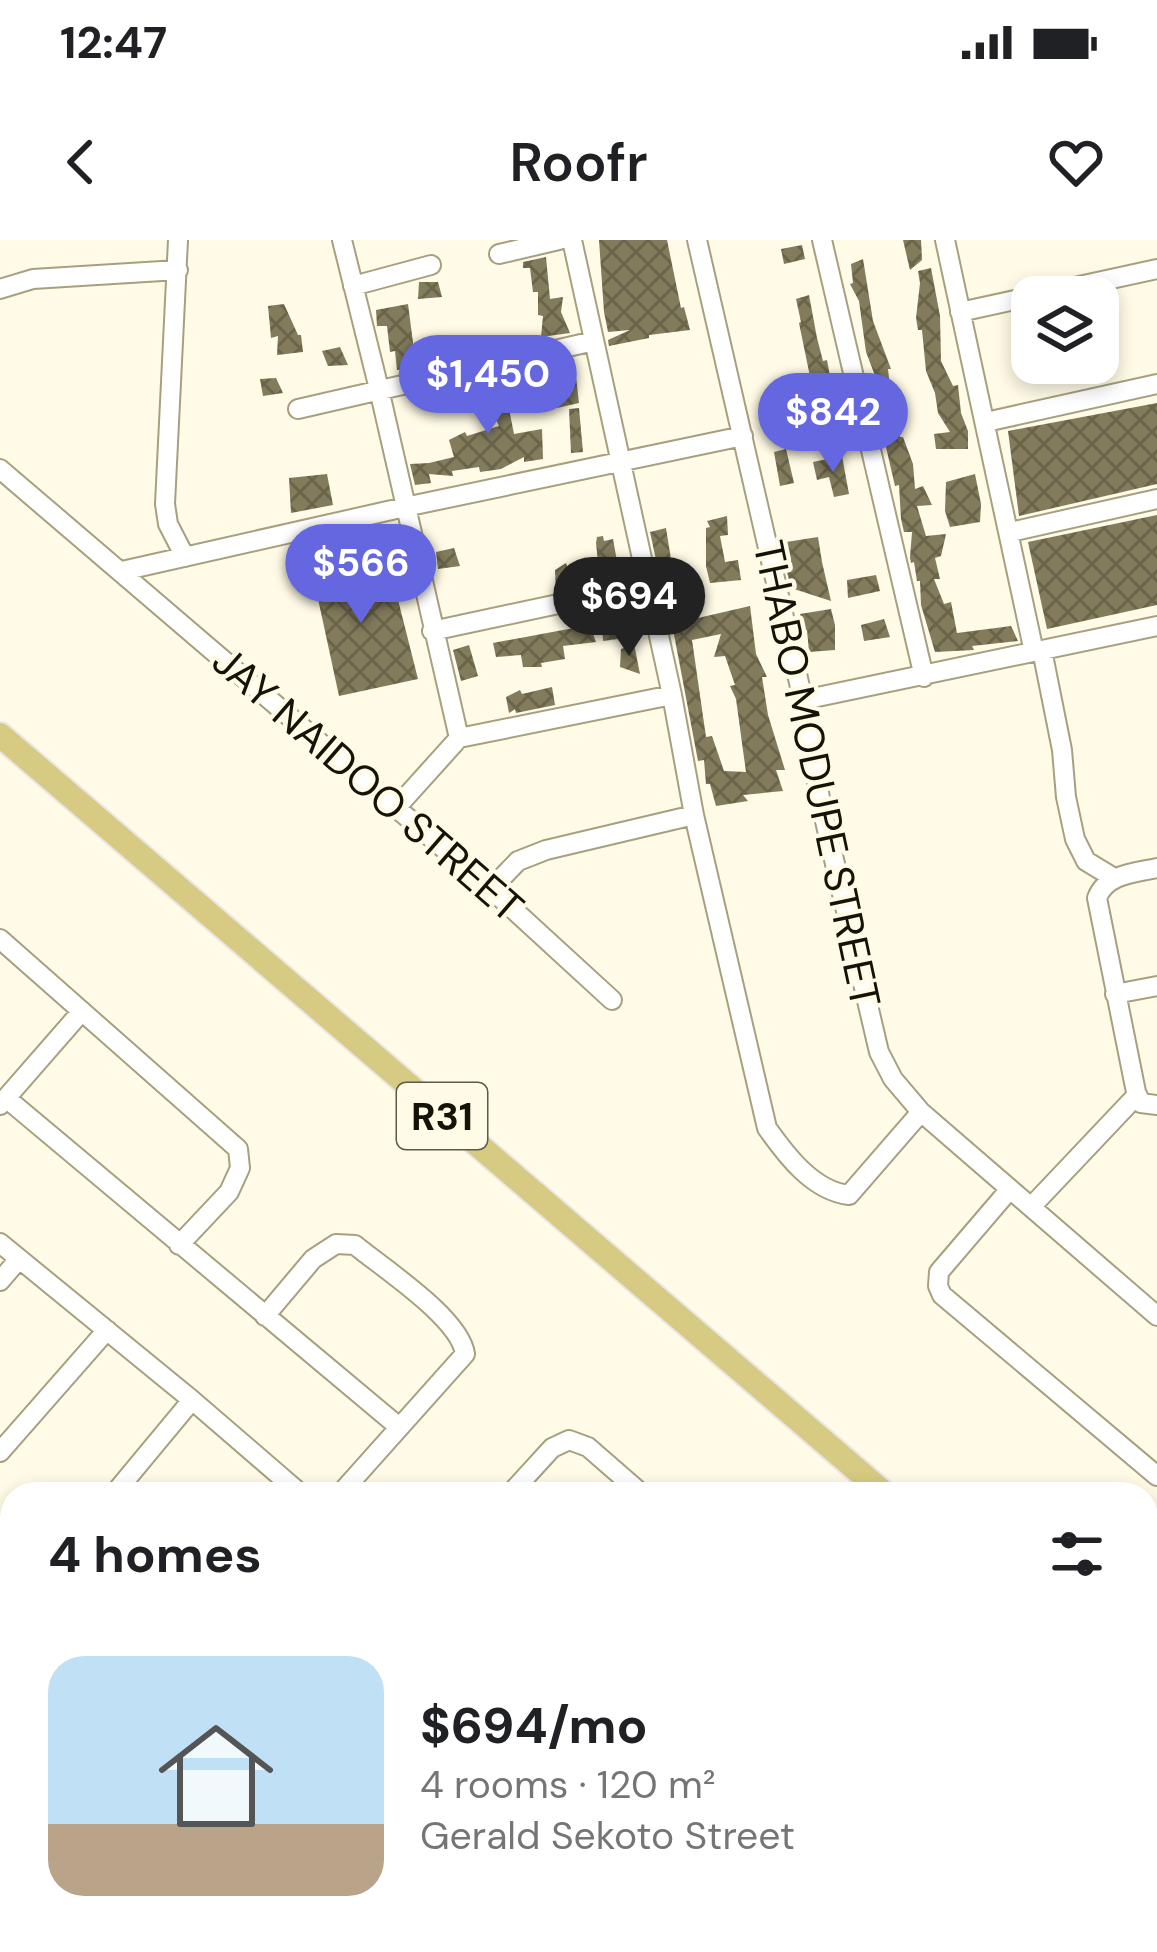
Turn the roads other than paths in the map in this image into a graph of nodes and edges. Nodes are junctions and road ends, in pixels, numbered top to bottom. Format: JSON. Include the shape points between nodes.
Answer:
{"nodes":[{"id":1,"x":178,"y":240,"type":"edge"},
{"id":2,"x":342,"y":240,"type":"edge"},
{"id":3,"x":560,"y":240,"type":"edge"},
{"id":4,"x":572,"y":240,"type":"edge"},
{"id":5,"x":697,"y":240,"type":"edge"},
{"id":6,"x":822,"y":240,"type":"edge"},
{"id":7,"x":945,"y":240,"type":"edge"},
{"id":8,"x":499,"y":254,"type":"dead end"},
{"id":9,"x":431,"y":265,"type":"dead end"},
{"id":10,"x":1157,"y":269,"type":"edge"},
{"id":11,"x":178,"y":270,"type":"junction"},
{"id":12,"x":353,"y":286,"type":"junction"},
{"id":13,"x":0,"y":289,"type":"edge"},
{"id":14,"x":960,"y":312,"type":"junction"},
{"id":15,"x":594,"y":341,"type":"junction"},
{"id":16,"x":1157,"y":384,"type":"edge"},
{"id":17,"x":379,"y":389,"type":"junction"},
{"id":18,"x":298,"y":409,"type":"dead end"},
{"id":19,"x":986,"y":422,"type":"junction"},
{"id":20,"x":743,"y":436,"type":"junction"},
{"id":21,"x":620,"y":462,"type":"junction"},
{"id":22,"x":0,"y":469,"type":"edge"},
{"id":23,"x":1157,"y":499,"type":"edge"},
{"id":24,"x":405,"y":507,"type":"junction"},
{"id":25,"x":1010,"y":532,"type":"junction"},
{"id":26,"x":184,"y":557,"type":"junction"},
{"id":27,"x":122,"y":571,"type":"junction"},
{"id":28,"x":647,"y":585,"type":"junction"},
{"id":29,"x":1157,"y":626,"type":"edge"},
{"id":30,"x":432,"y":631,"type":"junction"},
{"id":31,"x":1038,"y":651,"type":"junction"},
{"id":32,"x":924,"y":676,"type":"junction"},
{"id":33,"x":672,"y":695,"type":"junction"},
{"id":34,"x":803,"y":700,"type":"junction"},
{"id":35,"x":0,"y":735,"type":"edge"},
{"id":36,"x":459,"y":738,"type":"junction"},
{"id":37,"x":396,"y":808,"type":"junction"},
{"id":38,"x":694,"y":815,"type":"junction"},
{"id":39,"x":1157,"y":868,"type":"edge"},
{"id":40,"x":1114,"y":878,"type":"junction"},
{"id":41,"x":491,"y":889,"type":"junction"},
{"id":42,"x":0,"y":938,"type":"edge"},
{"id":43,"x":1157,"y":986,"type":"edge"},
{"id":44,"x":1115,"y":994,"type":"junction"},
{"id":45,"x":611,"y":1000,"type":"dead end"},
{"id":46,"x":82,"y":1012,"type":"junction"},
{"id":47,"x":1136,"y":1093,"type":"junction"},
{"id":48,"x":3,"y":1102,"type":"edge"},
{"id":49,"x":1157,"y":1105,"type":"edge"},
{"id":50,"x":921,"y":1112,"type":"junction"},
{"id":51,"x":1010,"y":1189,"type":"junction"},
{"id":52,"x":1031,"y":1208,"type":"junction"},
{"id":53,"x":0,"y":1243,"type":"edge"},
{"id":54,"x":179,"y":1245,"type":"junction"},
{"id":55,"x":19,"y":1258,"type":"junction"},
{"id":56,"x":0,"y":1281,"type":"edge"},
{"id":57,"x":265,"y":1316,"type":"junction"},
{"id":58,"x":1157,"y":1316,"type":"edge"},
{"id":59,"x":107,"y":1330,"type":"junction"},
{"id":60,"x":192,"y":1400,"type":"junction"},
{"id":61,"x":399,"y":1427,"type":"junction"},
{"id":62,"x":0,"y":1452,"type":"edge"},
{"id":63,"x":1157,"y":1476,"type":"edge"},
{"id":64,"x":126,"y":1482,"type":"edge"},
{"id":65,"x":287,"y":1482,"type":"edge"},
{"id":66,"x":351,"y":1482,"type":"edge"},
{"id":67,"x":521,"y":1482,"type":"edge"},
{"id":68,"x":628,"y":1482,"type":"edge"},
{"id":69,"x":871,"y":1482,"type":"edge"}],
"edges":[{"from":1,"to":11,"type":"street"},
{"from":2,"to":12,"type":"street"},
{"from":3,"to":8,"type":"street"},
{"from":4,"to":15,"type":"street"},
{"from":5,"to":20,"type":"street","name":"THABO MODUPE STREET"},
{"from":6,"to":32,"type":"street"},
{"from":7,"to":14,"type":"street"},
{"from":9,"to":12,"type":"street"},
{"from":10,"to":14,"type":"street"},
{"from":11,"to":13,"type":"street","via":[[33,279]]},
{"from":11,"to":26,"type":"street","via":[[165,504]]},
{"from":12,"to":17,"type":"street"},
{"from":14,"to":19,"type":"street"},
{"from":15,"to":17,"type":"street"},
{"from":15,"to":21,"type":"street"},
{"from":16,"to":19,"type":"street"},
{"from":17,"to":18,"type":"street"},
{"from":17,"to":24,"type":"street"},
{"from":19,"to":25,"type":"street"},
{"from":20,"to":21,"type":"street"},
{"from":20,"to":34,"type":"street","name":"THABO MODUPE STREET"},
{"from":21,"to":24,"type":"street"},
{"from":21,"to":28,"type":"street"},
{"from":22,"to":27,"type":"street","name":"JAY NAIDOO STREET"},
{"from":23,"to":25,"type":"street"},
{"from":24,"to":26,"type":"street"},
{"from":24,"to":30,"type":"street"},
{"from":25,"to":31,"type":"street"},
{"from":26,"to":27,"type":"street"},
{"from":27,"to":37,"type":"street","name":"JAY NAIDOO STREET"},
{"from":28,"to":30,"type":"street"},
{"from":28,"to":33,"type":"street"},
{"from":29,"to":31,"type":"street"},
{"from":30,"to":36,"type":"street"},
{"from":31,"to":32,"type":"street"},
{"from":31,"to":40,"type":"street","via":[[1075,839],[1086,861]]},
{"from":32,"to":34,"type":"street"},
{"from":33,"to":36,"type":"street"},
{"from":33,"to":38,"type":"street"},
{"from":34,"to":50,"type":"street","name":"THABO MODUPE STREET","via":[[874,1036],[893,1079]]},
{"from":35,"to":69,"type":"main road","number":"R31"},
{"from":36,"to":37,"type":"street"},
{"from":37,"to":41,"type":"street","name":"JAY NAIDOO STREET"},
{"from":38,"to":41,"type":"street","via":[[546,850],[508,868]]},
{"from":38,"to":50,"type":"street","via":[[762,1114],[778,1145],[812,1180],[849,1195]]},
{"from":39,"to":40,"type":"street"},
{"from":40,"to":44,"type":"street","via":[[1097,898]]},
{"from":41,"to":45,"type":"street","name":"JAY NAIDOO STREET"},
{"from":42,"to":46,"type":"street"},
{"from":43,"to":44,"type":"street"},
{"from":44,"to":47,"type":"street"},
{"from":46,"to":48,"type":"street"},
{"from":46,"to":54,"type":"street","via":[[238,1149],[229,1192]]},
{"from":47,"to":49,"type":"street"},
{"from":47,"to":52,"type":"street"},
{"from":48,"to":54,"type":"street"},
{"from":50,"to":51,"type":"street","name":"THABO MODUPE STREET"},
{"from":51,"to":52,"type":"street","name":"THABO MODUPE STREET"},
{"from":51,"to":63,"type":"street","via":[[939,1272],[942,1295]]},
{"from":52,"to":58,"type":"street","name":"THABO MODUPE STREET"},
{"from":53,"to":55,"type":"street"},
{"from":54,"to":57,"type":"street"},
{"from":55,"to":56,"type":"street"},
{"from":55,"to":59,"type":"street"},
{"from":57,"to":61,"type":"street"},
{"from":57,"to":61,"type":"street","via":[[336,1244],[355,1245],[449,1321],[465,1354]]},
{"from":59,"to":60,"type":"street"},
{"from":59,"to":62,"type":"street"},
{"from":60,"to":64,"type":"street"},
{"from":60,"to":65,"type":"street"},
{"from":61,"to":66,"type":"street"},
{"from":67,"to":68,"type":"street","via":[[569,1440]]}]}
